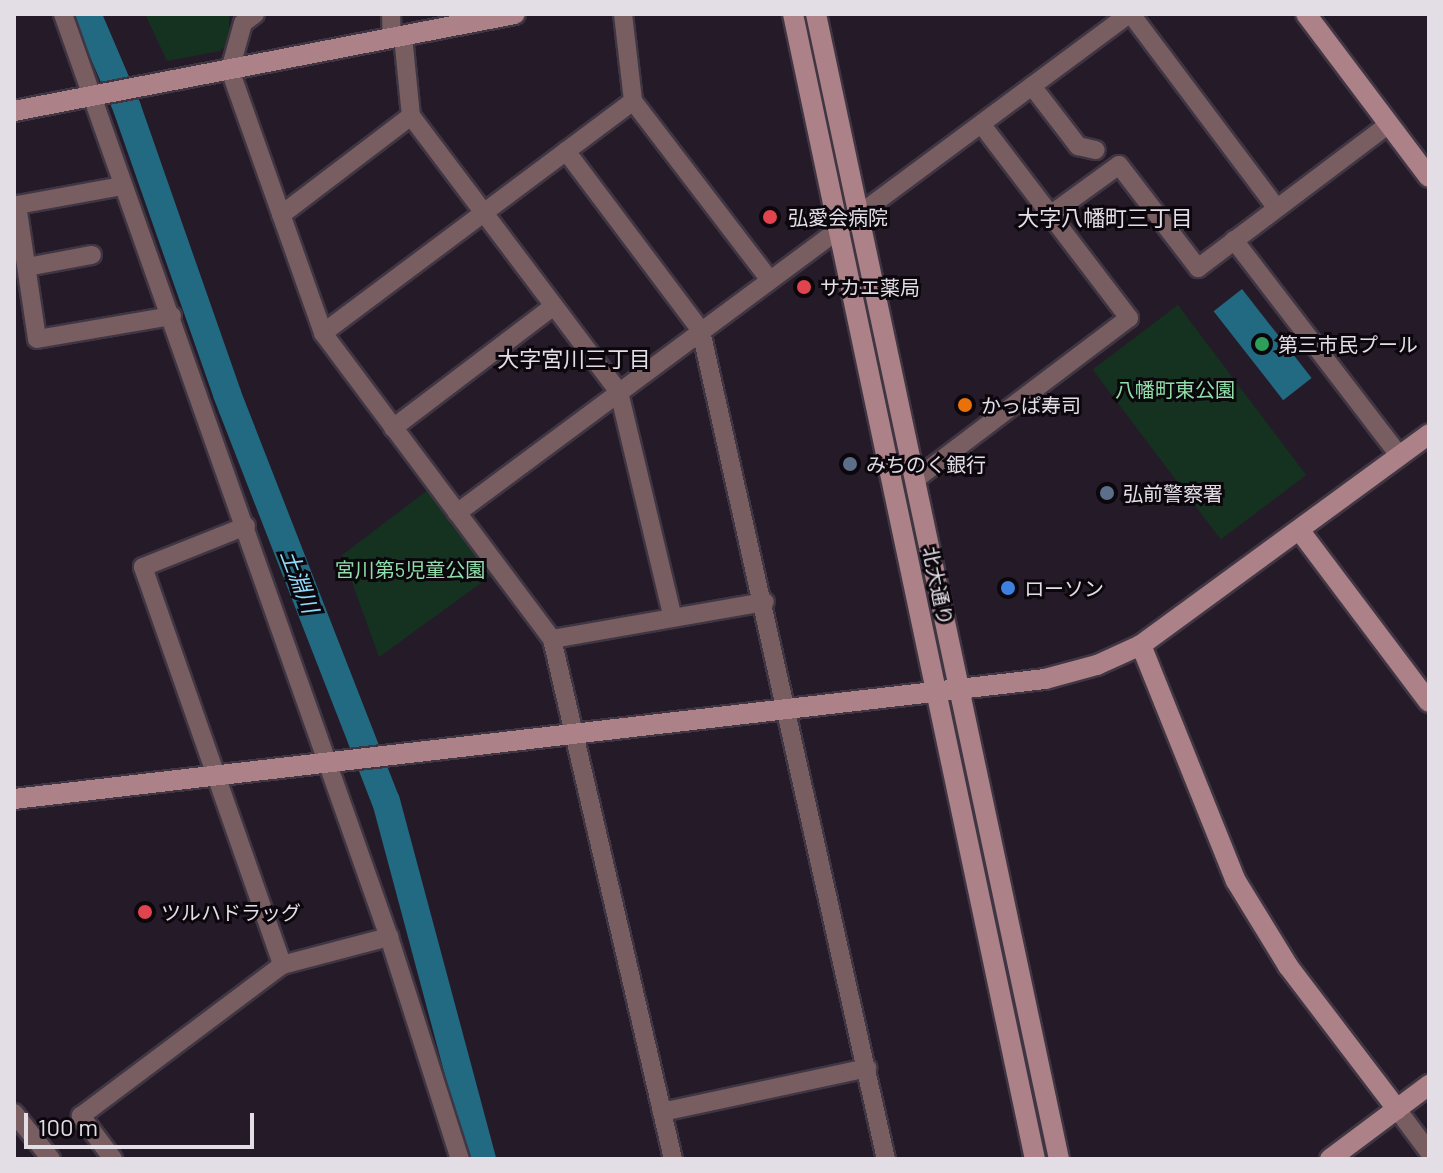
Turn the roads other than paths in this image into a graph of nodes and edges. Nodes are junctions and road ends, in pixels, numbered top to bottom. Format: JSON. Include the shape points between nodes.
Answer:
{"nodes":[{"id":1,"x":63,"y":14,"type":"edge"},
{"id":2,"x":391,"y":14,"type":"edge"},
{"id":3,"x":623,"y":14,"type":"edge"},
{"id":4,"x":793,"y":14,"type":"edge"},
{"id":5,"x":816,"y":14,"type":"edge"},
{"id":6,"x":1130,"y":14,"type":"edge"},
{"id":7,"x":1306,"y":14,"type":"edge"},
{"id":8,"x":508,"y":15,"type":"edge"},
{"id":9,"x":245,"y":17,"type":"edge"},
{"id":10,"x":398,"y":37,"type":"junction"},
{"id":11,"x":230,"y":70,"type":"junction"},
{"id":12,"x":1032,"y":86,"type":"junction"},
{"id":13,"x":94,"y":96,"type":"junction"},
{"id":14,"x":633,"y":101,"type":"junction"},
{"id":15,"x":14,"y":111,"type":"edge"},
{"id":16,"x":411,"y":116,"type":"junction"},
{"id":17,"x":981,"y":124,"type":"junction"},
{"id":18,"x":1389,"y":124,"type":"junction"},
{"id":19,"x":1096,"y":150,"type":"dead end"},
{"id":20,"x":566,"y":151,"type":"junction"},
{"id":21,"x":1429,"y":177,"type":"edge"},
{"id":22,"x":122,"y":186,"type":"junction"},
{"id":23,"x":1276,"y":207,"type":"junction"},
{"id":24,"x":859,"y":211,"type":"junction"},
{"id":25,"x":484,"y":214,"type":"junction"},
{"id":26,"x":281,"y":215,"type":"junction"},
{"id":27,"x":1050,"y":215,"type":"junction"},
{"id":28,"x":838,"y":227,"type":"junction"},
{"id":29,"x":1234,"y":240,"type":"junction"},
{"id":30,"x":92,"y":255,"type":"dead end"},
{"id":31,"x":27,"y":267,"type":"junction"},
{"id":32,"x":769,"y":279,"type":"junction"},
{"id":33,"x":554,"y":306,"type":"junction"},
{"id":34,"x":172,"y":316,"type":"junction"},
{"id":35,"x":701,"y":331,"type":"junction"},
{"id":36,"x":323,"y":333,"type":"junction"},
{"id":37,"x":619,"y":392,"type":"junction"},
{"id":38,"x":393,"y":428,"type":"junction"},
{"id":39,"x":1429,"y":434,"type":"edge"},
{"id":40,"x":1400,"y":456,"type":"junction"},
{"id":41,"x":916,"y":479,"type":"junction"},
{"id":42,"x":457,"y":513,"type":"junction"},
{"id":43,"x":246,"y":526,"type":"junction"},
{"id":44,"x":1300,"y":531,"type":"junction"},
{"id":45,"x":765,"y":602,"type":"junction"},
{"id":46,"x":673,"y":618,"type":"junction"},
{"id":47,"x":552,"y":639,"type":"junction"},
{"id":48,"x":1141,"y":645,"type":"junction"},
{"id":49,"x":960,"y":690,"type":"junction"},
{"id":50,"x":937,"y":692,"type":"junction"},
{"id":51,"x":1429,"y":702,"type":"edge"},
{"id":52,"x":789,"y":711,"type":"junction"},
{"id":53,"x":577,"y":734,"type":"junction"},
{"id":54,"x":330,"y":762,"type":"junction"},
{"id":55,"x":217,"y":776,"type":"junction"},
{"id":56,"x":14,"y":799,"type":"edge"},
{"id":57,"x":389,"y":937,"type":"junction"},
{"id":58,"x":282,"y":965,"type":"junction"},
{"id":59,"x":867,"y":1068,"type":"junction"},
{"id":60,"x":1429,"y":1085,"type":"edge"},
{"id":61,"x":1397,"y":1109,"type":"junction"},
{"id":62,"x":662,"y":1112,"type":"junction"},
{"id":63,"x":14,"y":1113,"type":"edge"},
{"id":64,"x":1429,"y":1152,"type":"edge"},
{"id":65,"x":51,"y":1159,"type":"edge"},
{"id":66,"x":113,"y":1159,"type":"edge"},
{"id":67,"x":460,"y":1159,"type":"edge"},
{"id":68,"x":673,"y":1159,"type":"edge"},
{"id":69,"x":886,"y":1159,"type":"edge"},
{"id":70,"x":1035,"y":1159,"type":"edge"},
{"id":71,"x":1059,"y":1159,"type":"edge"},
{"id":72,"x":1330,"y":1159,"type":"edge"}],
"edges":[{"from":1,"to":13,"type":"street"},
{"from":2,"to":10,"type":"street"},
{"from":3,"to":14,"type":"street"},
{"from":4,"to":28,"type":"street"},
{"from":5,"to":24,"type":"street","name":"北大通り"},
{"from":6,"to":12,"type":"street"},
{"from":6,"to":23,"type":"street"},
{"from":7,"to":18,"type":"street"},
{"from":8,"to":10,"type":"street"},
{"from":9,"to":11,"type":"street"},
{"from":10,"to":11,"type":"street"},
{"from":10,"to":16,"type":"street"},
{"from":11,"to":13,"type":"street"},
{"from":11,"to":26,"type":"street"},
{"from":12,"to":17,"type":"street"},
{"from":12,"to":19,"type":"street","via":[[1078,146]]},
{"from":13,"to":15,"type":"street"},
{"from":13,"to":22,"type":"street"},
{"from":14,"to":20,"type":"street"},
{"from":14,"to":32,"type":"street"},
{"from":16,"to":25,"type":"street"},
{"from":16,"to":26,"type":"street"},
{"from":17,"to":24,"type":"street"},
{"from":17,"to":27,"type":"street"},
{"from":18,"to":21,"type":"street"},
{"from":18,"to":23,"type":"street"},
{"from":20,"to":25,"type":"street"},
{"from":20,"to":35,"type":"street"},
{"from":22,"to":31,"type":"street","via":[[17,205]]},
{"from":22,"to":34,"type":"street"},
{"from":23,"to":29,"type":"street"},
{"from":24,"to":28,"type":"street"},
{"from":24,"to":41,"type":"street","name":"北大通り"},
{"from":25,"to":33,"type":"street"},
{"from":25,"to":36,"type":"street"},
{"from":26,"to":36,"type":"street"},
{"from":27,"to":29,"type":"street","via":[[1119,165],[1198,268]]},
{"from":27,"to":41,"type":"street","via":[[1129,318]]},
{"from":28,"to":32,"type":"street"},
{"from":28,"to":50,"type":"street"},
{"from":29,"to":40,"type":"street"},
{"from":30,"to":31,"type":"street"},
{"from":31,"to":34,"type":"street","via":[[37,339]]},
{"from":32,"to":35,"type":"street"},
{"from":33,"to":37,"type":"street"},
{"from":33,"to":38,"type":"street"},
{"from":34,"to":43,"type":"street"},
{"from":35,"to":37,"type":"street"},
{"from":35,"to":45,"type":"street"},
{"from":36,"to":38,"type":"street"},
{"from":37,"to":42,"type":"street"},
{"from":37,"to":46,"type":"street"},
{"from":38,"to":42,"type":"street"},
{"from":39,"to":40,"type":"street"},
{"from":40,"to":44,"type":"street"},
{"from":41,"to":49,"type":"street","name":"北大通り"},
{"from":42,"to":47,"type":"street"},
{"from":43,"to":54,"type":"street"},
{"from":43,"to":55,"type":"street","via":[[143,567]]},
{"from":44,"to":48,"type":"street"},
{"from":44,"to":51,"type":"street"},
{"from":45,"to":46,"type":"street"},
{"from":45,"to":52,"type":"street"},
{"from":46,"to":47,"type":"street"},
{"from":47,"to":53,"type":"street"},
{"from":48,"to":49,"type":"street","via":[[1058,675]]},
{"from":48,"to":61,"type":"street","via":[[1236,881],[1288,966]]},
{"from":49,"to":50,"type":"street"},
{"from":49,"to":71,"type":"street","name":"北大通り"},
{"from":50,"to":52,"type":"street"},
{"from":50,"to":70,"type":"street"},
{"from":52,"to":53,"type":"street"},
{"from":52,"to":59,"type":"street"},
{"from":53,"to":54,"type":"street"},
{"from":53,"to":62,"type":"street"},
{"from":54,"to":55,"type":"street"},
{"from":54,"to":57,"type":"street"},
{"from":55,"to":56,"type":"street"},
{"from":55,"to":58,"type":"street"},
{"from":57,"to":58,"type":"street"},
{"from":57,"to":67,"type":"street"},
{"from":58,"to":66,"type":"street","via":[[81,1116]]},
{"from":59,"to":62,"type":"street"},
{"from":59,"to":69,"type":"street"},
{"from":60,"to":61,"type":"street"},
{"from":61,"to":64,"type":"street"},
{"from":61,"to":72,"type":"street"},
{"from":62,"to":68,"type":"street"},
{"from":63,"to":65,"type":"street"}]}
